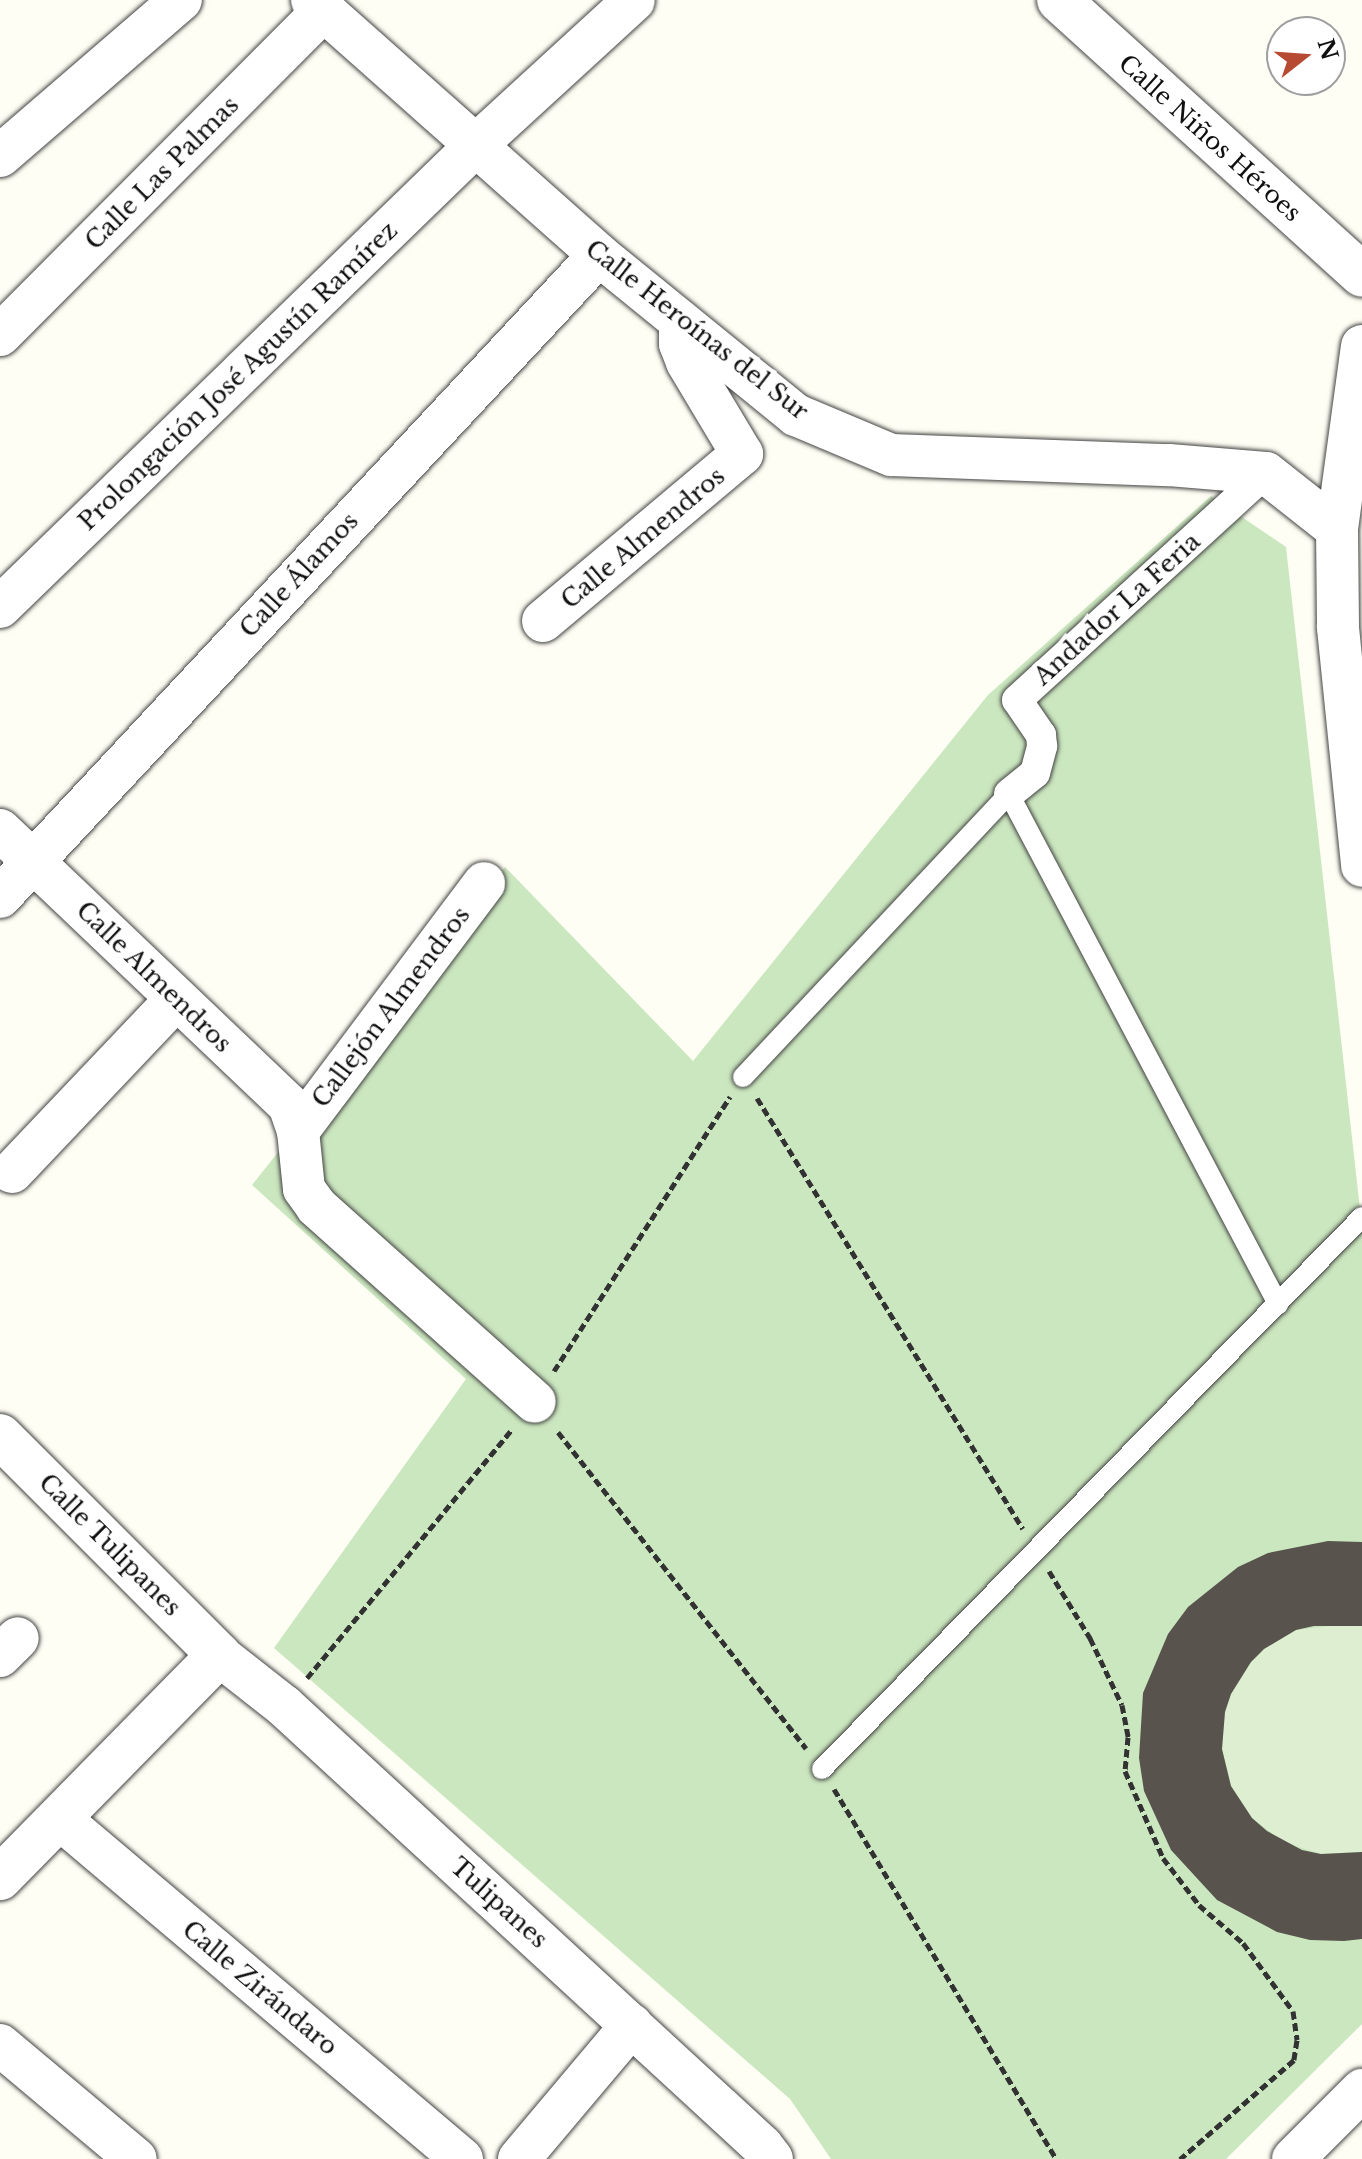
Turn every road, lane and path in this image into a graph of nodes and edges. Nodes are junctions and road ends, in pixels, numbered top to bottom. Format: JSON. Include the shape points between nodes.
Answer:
{"nodes":[{"id":1,"x":181,"y":0,"type":"edge"},
{"id":2,"x":634,"y":0,"type":"edge"},
{"id":3,"x":1059,"y":0,"type":"edge"},
{"id":4,"x":318,"y":5,"type":"edge"},
{"id":5,"x":476,"y":145,"type":"junction"},
{"id":6,"x":0,"y":156,"type":"edge"},
{"id":7,"x":599,"y":255,"type":"junction"},
{"id":8,"x":1362,"y":275,"type":"edge"},
{"id":9,"x":680,"y":321,"type":"junction"},
{"id":10,"x":0,"y":335,"type":"edge"},
{"id":11,"x":1362,"y":346,"type":"edge"},
{"id":12,"x":1266,"y":473,"type":"junction"},
{"id":13,"x":1337,"y":529,"type":"junction"},
{"id":14,"x":0,"y":607,"type":"edge"},
{"id":15,"x":543,"y":621,"type":"dead end"},
{"id":16,"x":1009,"y":794,"type":"junction"},
{"id":17,"x":0,"y":830,"type":"edge"},
{"id":18,"x":34,"y":860,"type":"junction"},
{"id":19,"x":1362,"y":866,"type":"edge"},
{"id":20,"x":484,"y":883,"type":"dead end"},
{"id":21,"x":0,"y":897,"type":"edge"},
{"id":22,"x":175,"y":1000,"type":"junction"},
{"id":23,"x":743,"y":1077,"type":"junction"},
{"id":24,"x":298,"y":1131,"type":"junction"},
{"id":25,"x":12,"y":1172,"type":"dead end"},
{"id":26,"x":1362,"y":1217,"type":"edge"},
{"id":27,"x":1278,"y":1304,"type":"junction"},
{"id":28,"x":535,"y":1402,"type":"junction"},
{"id":29,"x":0,"y":1436,"type":"edge"},
{"id":30,"x":1036,"y":1551,"type":"junction"},
{"id":31,"x":219,"y":1655,"type":"junction"},
{"id":32,"x":284,"y":1706,"type":"junction"},
{"id":33,"x":822,"y":1769,"type":"junction"},
{"id":34,"x":59,"y":1818,"type":"junction"},
{"id":35,"x":0,"y":1878,"type":"edge"},
{"id":36,"x":632,"y":2025,"type":"junction"},
{"id":37,"x":0,"y":2045,"type":"edge"},
{"id":38,"x":1362,"y":2090,"type":"edge"},
{"id":39,"x":1300,"y":2157,"type":"edge"},
{"id":40,"x":136,"y":2159,"type":"edge"},
{"id":41,"x":462,"y":2159,"type":"edge"},
{"id":42,"x":519,"y":2159,"type":"edge"},
{"id":43,"x":772,"y":2159,"type":"edge"},
{"id":44,"x":1056,"y":2159,"type":"edge"},
{"id":45,"x":1180,"y":2159,"type":"edge"}],
"edges":[{"from":1,"to":6,"type":"street"},
{"from":2,"to":5,"type":"street","name":"Prolongación José Agustín Ramírez"},
{"from":3,"to":8,"type":"street","name":"Calle Niños Héroes"},
{"from":4,"to":5,"type":"street","name":"Calle Heroínas del Sur"},
{"from":4,"to":10,"type":"street","name":"Calle Las Palmas"},
{"from":5,"to":7,"type":"street","name":"Calle Heroínas del Sur"},
{"from":5,"to":14,"type":"street","name":"Prolongación José Agustín Ramírez"},
{"from":7,"to":9,"type":"street","name":"Calle Heroínas del Sur"},
{"from":7,"to":18,"type":"street","name":"Calle Álamos"},
{"from":9,"to":12,"type":"street","name":"Calle Heroínas del Sur","via":[[796,415],[891,455]]},
{"from":9,"to":15,"type":"street","name":"Calle Almendros","via":[[687,362],[742,454]]},
{"from":11,"to":13,"type":"street"},
{"from":12,"to":13,"type":"street"},
{"from":12,"to":16,"type":"street","name":"Andador La Feria","via":[[1017,700],[1041,735],[1042,746],[1035,773]]},
{"from":13,"to":19,"type":"street","via":[[1338,628]]},
{"from":16,"to":23,"type":"lane"},
{"from":16,"to":27,"type":"lane"},
{"from":17,"to":18,"type":"street","name":"Calle Almendros"},
{"from":18,"to":21,"type":"street","name":"Calle Álamos"},
{"from":18,"to":22,"type":"street","name":"Calle Almendros"},
{"from":20,"to":24,"type":"street","name":"Callejón Almendros"},
{"from":22,"to":24,"type":"street","name":"Calle Almendros","via":[[289,1105]]},
{"from":22,"to":25,"type":"street"},
{"from":23,"to":28,"type":"path"},
{"from":23,"to":30,"type":"path"},
{"from":24,"to":28,"type":"street","via":[[304,1189],[317,1207]]},
{"from":26,"to":27,"type":"lane"},
{"from":27,"to":30,"type":"lane"},
{"from":28,"to":32,"type":"path"},
{"from":28,"to":33,"type":"path"},
{"from":29,"to":31,"type":"street","name":"Calle Tulipanes"},
{"from":30,"to":33,"type":"lane"},
{"from":30,"to":45,"type":"path","via":[[1090,1638],[1122,1705],[1128,1737],[1125,1771],[1163,1858],[1199,1905],[1243,1943],[1293,2011],[1294,2060]]},
{"from":31,"to":32,"type":"street","name":"Tulipanes"},
{"from":31,"to":34,"type":"street"},
{"from":32,"to":36,"type":"street","name":"Tulipanes"},
{"from":33,"to":44,"type":"path"},
{"from":34,"to":35,"type":"street"},
{"from":34,"to":41,"type":"street","name":"Calle Zirándaro"},
{"from":36,"to":42,"type":"street"},
{"from":36,"to":43,"type":"street","name":"Tulipanes"},
{"from":37,"to":40,"type":"street"},
{"from":38,"to":39,"type":"street"}]}
